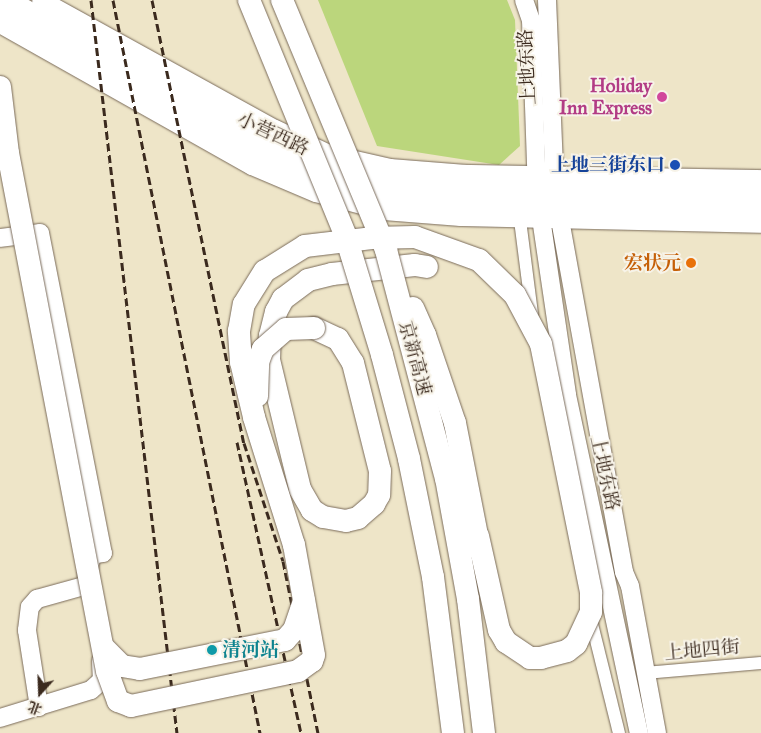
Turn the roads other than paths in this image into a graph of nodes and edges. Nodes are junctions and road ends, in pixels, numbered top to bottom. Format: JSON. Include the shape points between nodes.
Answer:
{"nodes":[{"id":1,"x":10,"y":0,"type":"edge"},
{"id":2,"x":41,"y":0,"type":"edge"},
{"id":3,"x":249,"y":0,"type":"edge"},
{"id":4,"x":282,"y":0,"type":"edge"},
{"id":5,"x":524,"y":0,"type":"edge"},
{"id":6,"x":0,"y":9,"type":"edge"},
{"id":7,"x":541,"y":9,"type":"edge"},
{"id":8,"x":0,"y":24,"type":"edge"},
{"id":9,"x":0,"y":87,"type":"edge"},
{"id":10,"x":761,"y":179,"type":"edge"},
{"id":11,"x":761,"y":194,"type":"edge"},
{"id":12,"x":538,"y":198,"type":"junction"},
{"id":13,"x":556,"y":198,"type":"junction"},
{"id":14,"x":761,"y":209,"type":"edge"},
{"id":15,"x":520,"y":220,"type":"junction"},
{"id":16,"x":761,"y":224,"type":"edge"},
{"id":17,"x":0,"y":238,"type":"edge"},
{"id":18,"x":386,"y":250,"type":"junction"},
{"id":19,"x":428,"y":267,"type":"dead end"},
{"id":20,"x":267,"y":456,"type":"junction"},
{"id":21,"x":478,"y":536,"type":"junction"},
{"id":22,"x":84,"y":586,"type":"junction"},
{"id":23,"x":304,"y":600,"type":"junction"},
{"id":24,"x":104,"y":648,"type":"junction"},
{"id":25,"x":761,"y":663,"type":"edge"},
{"id":26,"x":645,"y":673,"type":"junction"},
{"id":27,"x":39,"y":707,"type":"junction"},
{"id":28,"x":0,"y":718,"type":"edge"},
{"id":29,"x":453,"y":733,"type":"edge"},
{"id":30,"x":484,"y":733,"type":"edge"},
{"id":31,"x":501,"y":733,"type":"edge"},
{"id":32,"x":619,"y":733,"type":"edge"},
{"id":33,"x":639,"y":733,"type":"edge"},
{"id":34,"x":657,"y":733,"type":"edge"}],
"edges":[{"from":1,"to":12,"type":"street","name":"小营西路","via":[[266,141],[326,166],[387,182]]},
{"from":2,"to":12,"type":"street","name":"小营西路","via":[[275,129],[330,154],[390,168],[466,174]]},
{"from":3,"to":29,"type":"highway","name":"京新高速","bridge":true,"via":[[346,238],[382,356],[409,459],[433,577]]},
{"from":4,"to":18,"type":"highway","name":"京新高速","bridge":true},
{"from":5,"to":7,"type":"street"},
{"from":6,"to":12,"type":"street","name":"小营西路","via":[[259,154],[322,179],[386,195]]},
{"from":7,"to":12,"type":"street","name":"上地东路"},
{"from":7,"to":13,"type":"street","name":"上地东路"},
{"from":8,"to":15,"type":"street","name":"小营西路","via":[[252,166],[298,186],[384,211]]},
{"from":9,"to":24,"type":"highway","bridge":true,"via":[[8,153]]},
{"from":10,"to":13,"type":"street"},
{"from":11,"to":13,"type":"street"},
{"from":12,"to":13,"type":"street","name":"小营西路"},
{"from":12,"to":13,"type":"street"},
{"from":12,"to":15,"type":"street","name":"小营西路"},
{"from":12,"to":33,"type":"street","name":"上地东路","via":[[567,395]]},
{"from":13,"to":14,"type":"street"},
{"from":13,"to":16,"type":"street"},
{"from":13,"to":26,"type":"street","name":"上地东路"},
{"from":15,"to":32,"type":"street","via":[[544,390],[599,658]]},
{"from":17,"to":22,"type":"street","via":[[40,233],[103,553],[92,556]]},
{"from":18,"to":21,"type":"highway","bridge":true,"via":[[425,335],[452,414]]},
{"from":18,"to":30,"type":"highway","name":"京新高速","bridge":true,"via":[[446,478],[468,599]]},
{"from":19,"to":20,"type":"highway","bridge":true,"via":[[415,265],[332,274],[308,280],[282,299],[270,336],[270,360],[300,489],[312,510],[323,517],[346,521],[358,518],[374,504],[379,495],[380,471],[353,364],[338,339],[314,328],[286,329],[263,350],[258,362],[258,413]]},
{"from":20,"to":21,"type":"highway","bridge":true,"via":[[241,362],[239,331],[244,304],[265,271],[305,246],[372,238],[415,237],[478,260],[516,295],[541,344],[591,592],[591,612],[576,644],[566,652],[530,658],[506,642],[498,630]]},
{"from":20,"to":23,"type":"highway","bridge":true,"via":[[294,545]]},
{"from":21,"to":31,"type":"highway","bridge":true,"via":[[494,700]]},
{"from":22,"to":27,"type":"street","via":[[37,599],[30,607],[27,630]]},
{"from":22,"to":27,"type":"street","via":[[103,668],[102,680],[91,690]]},
{"from":23,"to":24,"type":"highway","bridge":true,"via":[[294,630],[285,640],[140,669],[122,666]]},
{"from":23,"to":24,"type":"highway","bridge":true,"via":[[312,661],[298,671],[131,706],[118,701]]},
{"from":25,"to":26,"type":"street","name":"上地四街"},
{"from":26,"to":34,"type":"street","name":"上地东路"},
{"from":27,"to":28,"type":"street"}]}
